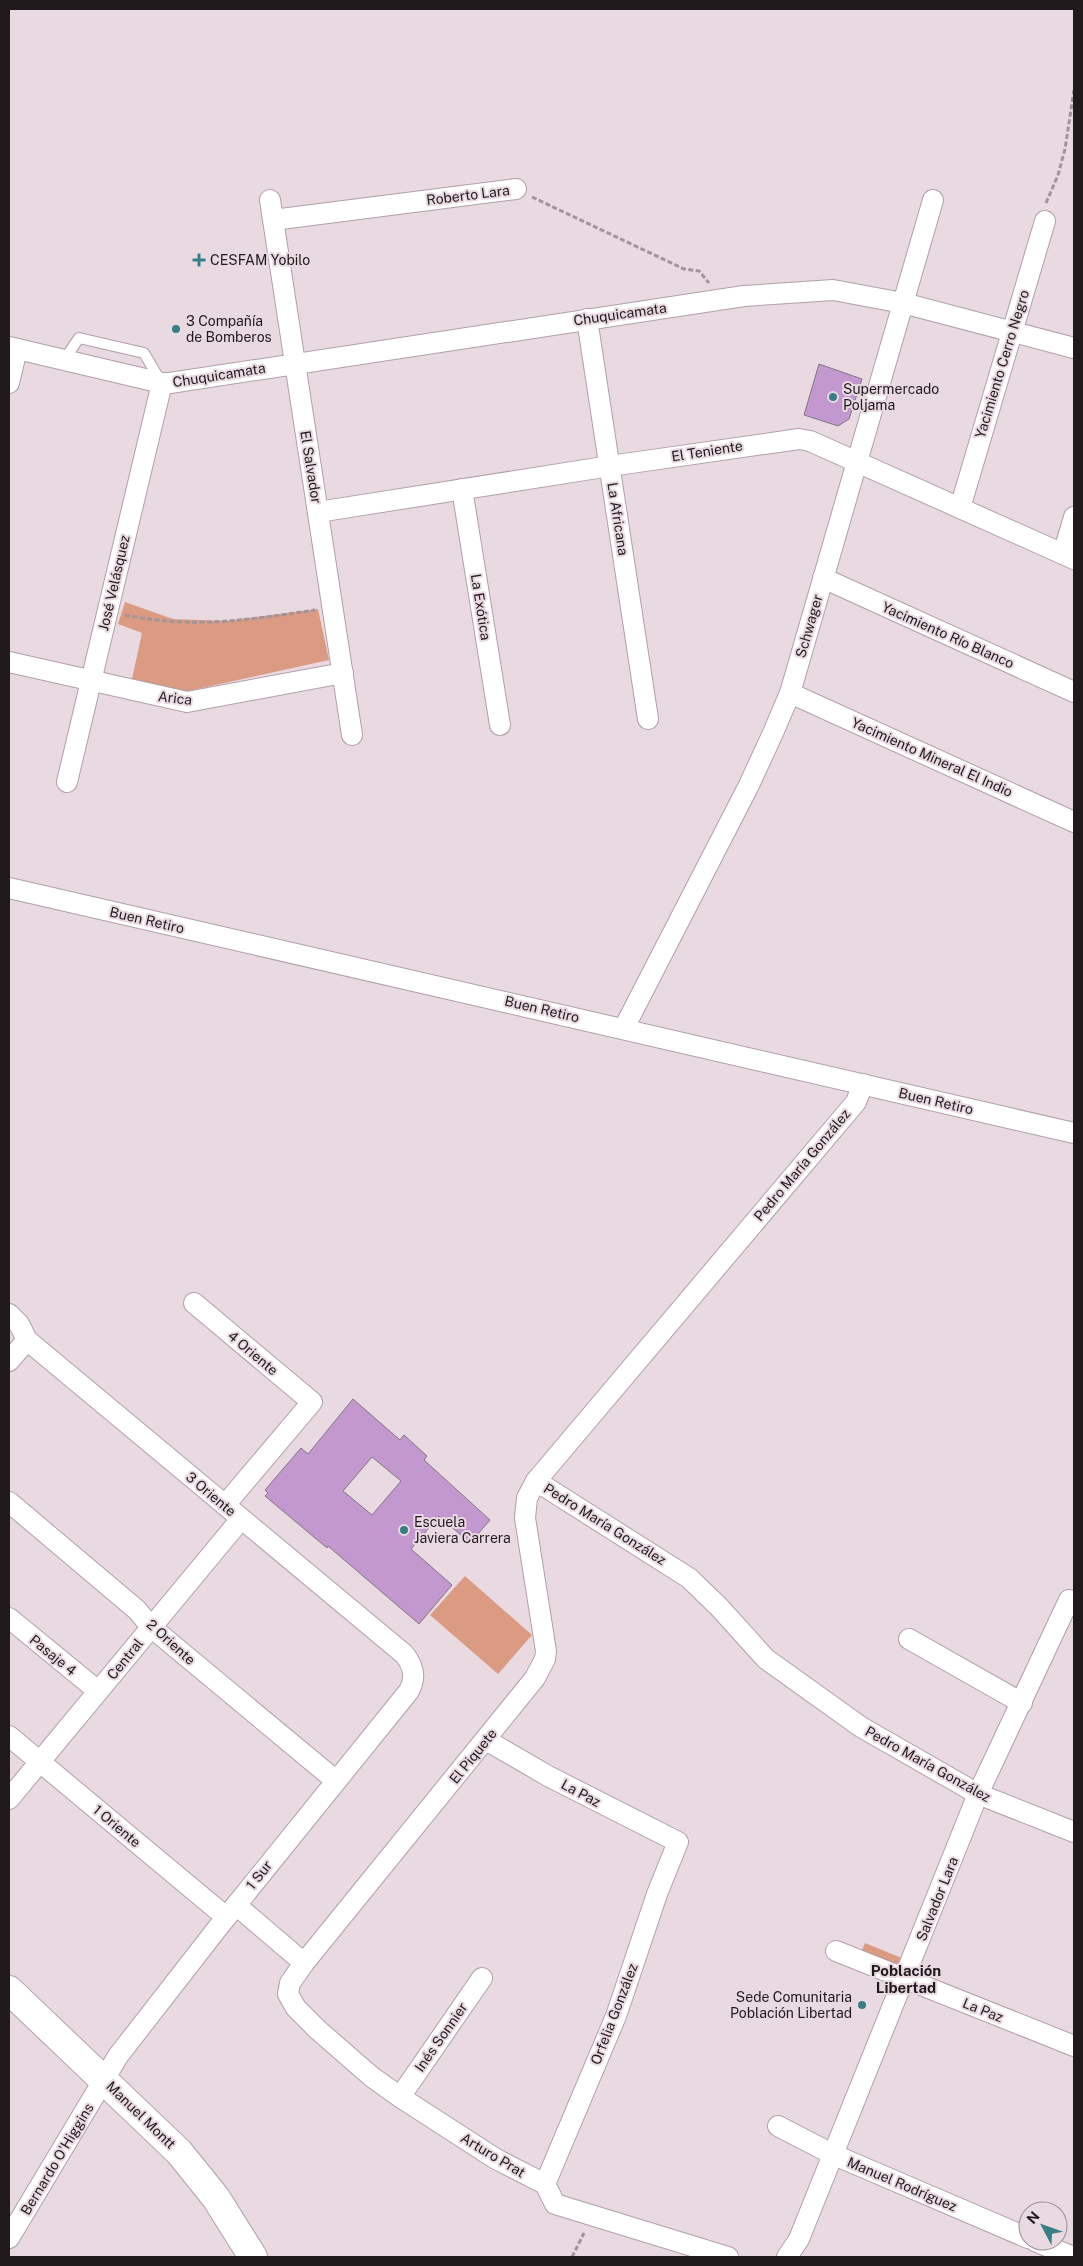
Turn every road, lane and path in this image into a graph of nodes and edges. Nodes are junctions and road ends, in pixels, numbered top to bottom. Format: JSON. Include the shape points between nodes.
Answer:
{"nodes":[{"id":1,"x":1074,"y":90,"type":"edge"},
{"id":2,"x":516,"y":189,"type":"joint"},
{"id":3,"x":933,"y":200,"type":"dead end"},
{"id":4,"x":272,"y":210,"type":"joint"},
{"id":5,"x":1045,"y":221,"type":"joint"},
{"id":6,"x":725,"y":299,"type":"junction"},
{"id":7,"x":903,"y":303,"type":"junction"},
{"id":8,"x":587,"y":319,"type":"junction"},
{"id":9,"x":1012,"y":332,"type":"junction"},
{"id":10,"x":13,"y":348,"type":"edge"},
{"id":11,"x":1074,"y":348,"type":"edge"},
{"id":12,"x":295,"y":362,"type":"junction"},
{"id":13,"x":9,"y":383,"type":"edge"},
{"id":14,"x":162,"y":383,"type":"junction"},
{"id":15,"x":856,"y":462,"type":"junction"},
{"id":16,"x":610,"y":466,"type":"junction"},
{"id":17,"x":462,"y":489,"type":"junction"},
{"id":18,"x":960,"y":508,"type":"junction"},
{"id":19,"x":318,"y":512,"type":"junction"},
{"id":20,"x":1074,"y":517,"type":"edge"},
{"id":21,"x":1069,"y":556,"type":"edge"},
{"id":22,"x":823,"y":578,"type":"junction"},
{"id":23,"x":333,"y":608,"type":"junction"},
{"id":24,"x":107,"y":611,"type":"junction"},
{"id":25,"x":9,"y":662,"type":"edge"},
{"id":26,"x":343,"y":673,"type":"junction"},
{"id":27,"x":90,"y":681,"type":"junction"},
{"id":28,"x":1074,"y":690,"type":"edge"},
{"id":29,"x":790,"y":693,"type":"junction"},
{"id":30,"x":648,"y":719,"type":"dead end"},
{"id":31,"x":500,"y":725,"type":"dead end"},
{"id":32,"x":352,"y":735,"type":"dead end"},
{"id":33,"x":67,"y":782,"type":"dead end"},
{"id":34,"x":1074,"y":822,"type":"edge"},
{"id":35,"x":9,"y":888,"type":"edge"},
{"id":36,"x":624,"y":1028,"type":"junction"},
{"id":37,"x":863,"y":1084,"type":"junction"},
{"id":38,"x":1074,"y":1133,"type":"edge"},
{"id":39,"x":194,"y":1304,"type":"dead end"},
{"id":40,"x":9,"y":1314,"type":"edge"},
{"id":41,"x":26,"y":1340,"type":"junction"},
{"id":42,"x":9,"y":1361,"type":"edge"},
{"id":43,"x":536,"y":1481,"type":"junction"},
{"id":44,"x":9,"y":1502,"type":"edge"},
{"id":45,"x":225,"y":1505,"type":"junction"},
{"id":46,"x":241,"y":1518,"type":"junction"},
{"id":47,"x":1069,"y":1600,"type":"dead end"},
{"id":48,"x":9,"y":1618,"type":"edge"},
{"id":49,"x":151,"y":1626,"type":"junction"},
{"id":50,"x":909,"y":1639,"type":"dead end"},
{"id":51,"x":414,"y":1673,"type":"joint"},
{"id":52,"x":98,"y":1691,"type":"junction"},
{"id":53,"x":1022,"y":1703,"type":"junction"},
{"id":54,"x":9,"y":1736,"type":"edge"},
{"id":55,"x":486,"y":1740,"type":"junction"},
{"id":56,"x":40,"y":1762,"type":"junction"},
{"id":57,"x":335,"y":1780,"type":"junction"},
{"id":58,"x":978,"y":1794,"type":"junction"},
{"id":59,"x":9,"y":1799,"type":"edge"},
{"id":60,"x":1074,"y":1832,"type":"edge"},
{"id":61,"x":678,"y":1842,"type":"joint"},
{"id":62,"x":231,"y":1911,"type":"junction"},
{"id":63,"x":836,"y":1952,"type":"dead end"},
{"id":64,"x":304,"y":1963,"type":"junction"},
{"id":65,"x":482,"y":1978,"type":"dead end"},
{"id":66,"x":906,"y":1979,"type":"junction"},
{"id":67,"x":9,"y":1990,"type":"edge"},
{"id":68,"x":288,"y":1994,"type":"joint"},
{"id":69,"x":1074,"y":2046,"type":"edge"},
{"id":70,"x":105,"y":2080,"type":"junction"},
{"id":71,"x":400,"y":2097,"type":"junction"},
{"id":72,"x":778,"y":2126,"type":"dead end"},
{"id":73,"x":832,"y":2154,"type":"junction"},
{"id":74,"x":545,"y":2184,"type":"junction"},
{"id":75,"x":591,"y":2216,"type":"junction"},
{"id":76,"x":1018,"y":2234,"type":"edge"},
{"id":77,"x":9,"y":2238,"type":"edge"},
{"id":78,"x":1059,"y":2251,"type":"edge"},
{"id":79,"x":254,"y":2257,"type":"edge"},
{"id":80,"x":572,"y":2257,"type":"edge"},
{"id":81,"x":728,"y":2257,"type":"edge"},
{"id":82,"x":789,"y":2257,"type":"edge"},
{"id":83,"x":1073,"y":2257,"type":"edge"}],
"edges":[{"from":1,"to":5,"type":"path","via":[[1065,149],[1058,175],[1046,199]]},
{"from":2,"to":4,"type":"street","name":"Roberto Lara"},
{"from":2,"to":6,"type":"path","name":"Roberto Lara","via":[[684,269],[699,271]]},
{"from":3,"to":7,"type":"street","name":"Schwager"},
{"from":4,"to":12,"type":"street","name":"El Salvador"},
{"from":5,"to":9,"type":"street","name":"Yacimiento Cerro Negro"},
{"from":6,"to":7,"type":"street","name":"Chuquicamata","via":[[834,290]]},
{"from":6,"to":8,"type":"street","name":"Chuquicamata"},
{"from":7,"to":9,"type":"street","name":"Chuquicamata"},
{"from":7,"to":15,"type":"street","name":"Schwager"},
{"from":8,"to":12,"type":"street","name":"Chuquicamata"},
{"from":8,"to":16,"type":"street","name":"La Africana"},
{"from":9,"to":11,"type":"street","name":"Chuquicamata"},
{"from":9,"to":18,"type":"street","name":"Yacimiento Cerro Negro"},
{"from":10,"to":13,"type":"street"},
{"from":10,"to":14,"type":"street"},
{"from":12,"to":14,"type":"street","name":"Chuquicamata"},
{"from":12,"to":19,"type":"street","name":"El Salvador"},
{"from":14,"to":24,"type":"street","name":"José Velásquez"},
{"from":15,"to":16,"type":"street","name":"El Teniente","via":[[799,439]]},
{"from":15,"to":18,"type":"street","name":"El Teniente"},
{"from":15,"to":22,"type":"street","name":"Schwager"},
{"from":16,"to":17,"type":"street","name":"El Teniente"},
{"from":16,"to":30,"type":"street","name":"La Africana"},
{"from":17,"to":19,"type":"street","name":"El Teniente"},
{"from":17,"to":31,"type":"street","name":"La Exótica"},
{"from":18,"to":21,"type":"street","name":"El Teniente"},
{"from":19,"to":23,"type":"street","name":"El Salvador"},
{"from":20,"to":21,"type":"street"},
{"from":22,"to":28,"type":"street","name":"Yacimiento Río Blanco"},
{"from":22,"to":29,"type":"street","name":"Schwager"},
{"from":23,"to":24,"type":"path","via":[[204,623],[159,622]]},
{"from":23,"to":26,"type":"street","name":"El Salvador"},
{"from":24,"to":27,"type":"street","name":"José Velásquez"},
{"from":25,"to":27,"type":"street","name":"Arica"},
{"from":26,"to":27,"type":"street","name":"Arica","via":[[187,702]]},
{"from":26,"to":32,"type":"street","name":"El Salvador"},
{"from":27,"to":33,"type":"street","name":"José Velásquez"},
{"from":29,"to":34,"type":"street","name":"Yacimiento Mineral El Indio"},
{"from":29,"to":36,"type":"street","name":"Schwager","via":[[753,776]]},
{"from":35,"to":36,"type":"street","name":"Buen Retiro"},
{"from":36,"to":37,"type":"street","name":"Buen Retiro"},
{"from":37,"to":38,"type":"street","name":"Buen Retiro"},
{"from":37,"to":43,"type":"street","name":"Pedro María González","via":[[856,1102]]},
{"from":39,"to":45,"type":"street","name":"4 Oriente","via":[[312,1402]]},
{"from":40,"to":41,"type":"street","name":"3 Oriente"},
{"from":41,"to":42,"type":"street"},
{"from":41,"to":45,"type":"street","name":"3 Oriente"},
{"from":43,"to":55,"type":"street","name":"El Piquete","via":[[527,1498],[525,1518],[545,1659]]},
{"from":43,"to":58,"type":"street","name":"Pedro María González","via":[[689,1578],[766,1659],[815,1696],[885,1742]]},
{"from":44,"to":49,"type":"street","name":"2 Oriente","via":[[137,1609]]},
{"from":45,"to":46,"type":"street","name":"3 Oriente"},
{"from":46,"to":49,"type":"street","name":"Central"},
{"from":46,"to":51,"type":"street","name":"3 Oriente","via":[[404,1654]]},
{"from":47,"to":53,"type":"street","name":"Salvador Lara"},
{"from":48,"to":52,"type":"street","name":"Pasaje 4"},
{"from":49,"to":52,"type":"street","name":"Central"},
{"from":49,"to":57,"type":"street","name":"2 Oriente"},
{"from":50,"to":53,"type":"street"},
{"from":51,"to":57,"type":"street","name":"1 Sur","via":[[409,1691]]},
{"from":52,"to":56,"type":"street","name":"Central"},
{"from":53,"to":58,"type":"street","name":"Salvador Lara"},
{"from":54,"to":56,"type":"street","name":"1 Oriente"},
{"from":55,"to":61,"type":"street","name":"La Paz"},
{"from":55,"to":64,"type":"street","name":"El Piquete"},
{"from":56,"to":59,"type":"street","name":"Central"},
{"from":56,"to":62,"type":"street","name":"1 Oriente"},
{"from":57,"to":62,"type":"street","name":"1 Sur"},
{"from":58,"to":60,"type":"street","name":"Pedro María González"},
{"from":58,"to":66,"type":"street","name":"Salvador Lara"},
{"from":61,"to":74,"type":"street","name":"Orfelia González","via":[[656,1894],[616,2016]]},
{"from":62,"to":64,"type":"street","name":"1 Oriente"},
{"from":62,"to":70,"type":"street","name":"1 Sur","via":[[118,2056]]},
{"from":63,"to":66,"type":"street","name":"La Paz"},
{"from":64,"to":68,"type":"street","name":"El Piquete","via":[[290,1983]]},
{"from":65,"to":71,"type":"street","name":"Inés Sonnier"},
{"from":66,"to":69,"type":"street","name":"La Paz"},
{"from":66,"to":73,"type":"street","name":"Salvador Lara"},
{"from":67,"to":70,"type":"main road","name":"Manuel Montt"},
{"from":68,"to":71,"type":"street","name":"Arturo Prat","via":[[296,2008],[324,2036]]},
{"from":70,"to":77,"type":"street","name":"Bernardo O'Higgins"},
{"from":70,"to":79,"type":"main road","name":"Manuel Montt","via":[[196,2171]]},
{"from":71,"to":74,"type":"street","name":"Arturo Prat","via":[[496,2159]]},
{"from":72,"to":73,"type":"street","name":"Manuel Rodríguez"},
{"from":73,"to":76,"type":"street","name":"Manuel Rodríguez"},
{"from":73,"to":82,"type":"street","name":"Salvador Lara"},
{"from":74,"to":75,"type":"street","via":[[555,2204]]},
{"from":75,"to":80,"type":"path"},
{"from":75,"to":81,"type":"street"},
{"from":78,"to":83,"type":"street"}]}
